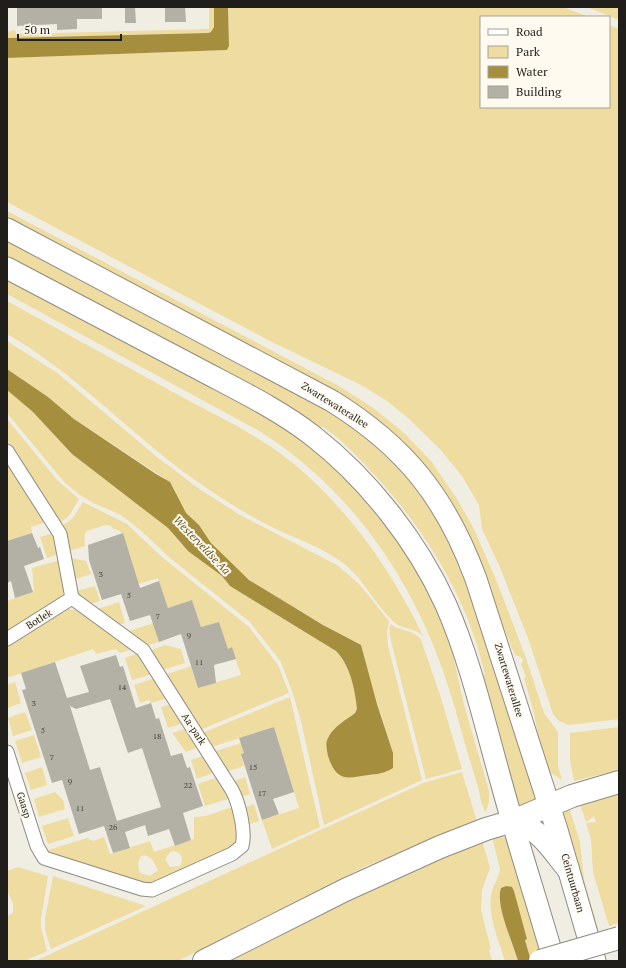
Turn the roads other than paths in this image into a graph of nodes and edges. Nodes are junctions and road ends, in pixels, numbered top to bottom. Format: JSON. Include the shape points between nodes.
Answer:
{"nodes":[{"id":1,"x":7,"y":229,"type":"edge"},
{"id":2,"x":7,"y":268,"type":"edge"},
{"id":3,"x":7,"y":451,"type":"edge"},
{"id":4,"x":72,"y":598,"type":"junction"},
{"id":5,"x":7,"y":639,"type":"edge"},
{"id":6,"x":7,"y":752,"type":"edge"},
{"id":7,"x":619,"y":782,"type":"edge"},
{"id":8,"x":549,"y":806,"type":"junction"},
{"id":9,"x":513,"y":821,"type":"junction"},
{"id":10,"x":42,"y":857,"type":"joint"},
{"id":11,"x":568,"y":869,"type":"junction"},
{"id":12,"x":619,"y":938,"type":"edge"},
{"id":13,"x":204,"y":961,"type":"edge"},
{"id":14,"x":540,"y":961,"type":"edge"},
{"id":15,"x":554,"y":961,"type":"edge"},
{"id":16,"x":595,"y":961,"type":"edge"}],
"edges":[{"from":1,"to":8,"type":"main road","name":"Zwartewaterallee","via":[[332,401],[370,426],[408,461],[450,518],[465,549],[493,627]]},
{"from":2,"to":9,"type":"main road","via":[[262,403],[312,435],[370,491],[415,549],[445,604],[470,674]]},
{"from":3,"to":4,"type":"street","via":[[60,534]]},
{"from":4,"to":5,"type":"street","name":"Botlek"},
{"from":4,"to":10,"type":"street","name":"Aa-park","via":[[143,650],[232,790],[237,802],[244,839],[241,848],[232,854],[152,890]]},
{"from":6,"to":10,"type":"street","name":"Gaasp"},
{"from":7,"to":8,"type":"highway"},
{"from":8,"to":9,"type":"highway"},
{"from":8,"to":11,"type":"main road","name":"Ceintuurbaan"},
{"from":9,"to":11,"type":"highway","via":[[542,836]]},
{"from":9,"to":13,"type":"highway","via":[[394,867]]},
{"from":9,"to":15,"type":"main road"},
{"from":11,"to":16,"type":"main road","name":"Ceintuurbaan"},
{"from":12,"to":14,"type":"highway","bridge":true}]}
